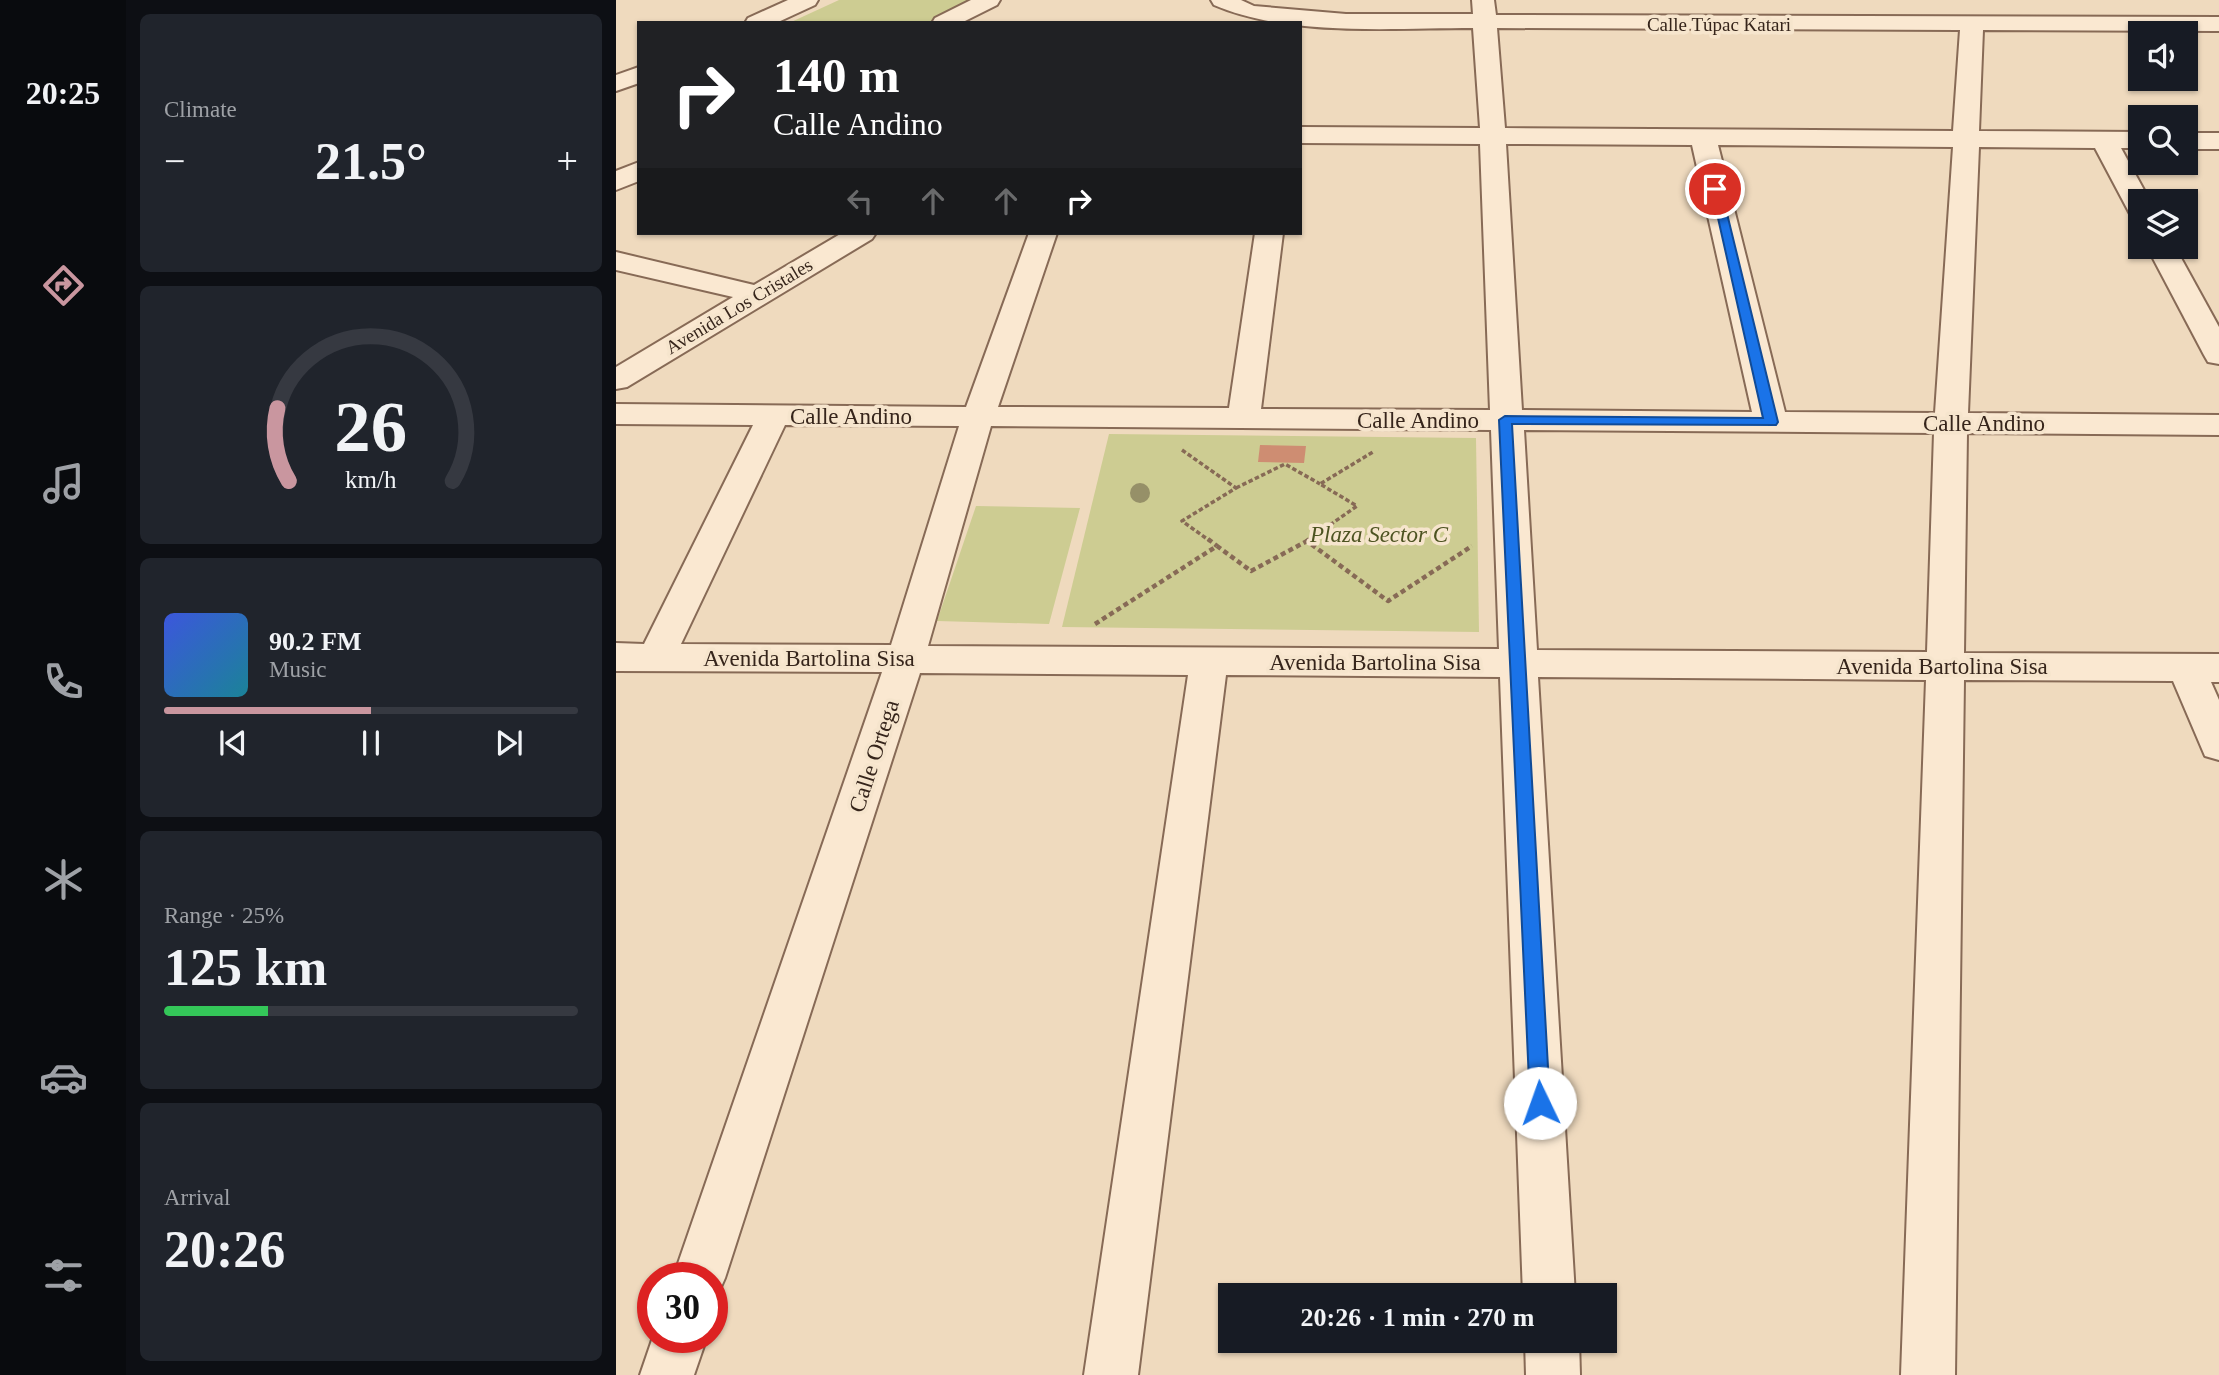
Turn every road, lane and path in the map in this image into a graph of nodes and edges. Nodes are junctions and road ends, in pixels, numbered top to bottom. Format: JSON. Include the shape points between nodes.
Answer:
{"nodes":[{"id":1,"x":807,"y":0,"type":"edge"},
{"id":2,"x":989,"y":0,"type":"edge"},
{"id":3,"x":1222,"y":0,"type":"edge"},
{"id":4,"x":1672,"y":0,"type":"edge"},
{"id":5,"x":1854,"y":0,"type":"edge"},
{"id":6,"x":2034,"y":0,"type":"edge"},
{"id":7,"x":1250,"y":11,"type":"edge"},
{"id":8,"x":1485,"y":12,"type":"edge"},
{"id":9,"x":760,"y":21,"type":"edge"},
{"id":10,"x":947,"y":21,"type":"edge"},
{"id":11,"x":2048,"y":23,"type":"junction"},
{"id":12,"x":1677,"y":24,"type":"junction"},
{"id":13,"x":1865,"y":24,"type":"junction"},
{"id":14,"x":1972,"y":24,"type":"junction"},
{"id":15,"x":2219,"y":24,"type":"edge"},
{"id":16,"x":637,"y":75,"type":"edge"},
{"id":17,"x":616,"y":84,"type":"edge"},
{"id":18,"x":1302,"y":135,"type":"edge"},
{"id":19,"x":1493,"y":136,"type":"junction"},
{"id":20,"x":1703,"y":138,"type":"junction"},
{"id":21,"x":1967,"y":139,"type":"junction"},
{"id":22,"x":2104,"y":140,"type":"junction"},
{"id":23,"x":2128,"y":140,"type":"edge"},
{"id":24,"x":2198,"y":141,"type":"edge"},
{"id":25,"x":2219,"y":141,"type":"edge"},
{"id":26,"x":616,"y":159,"type":"edge"},
{"id":27,"x":637,"y":169,"type":"edge"},
{"id":28,"x":637,"y":171,"type":"edge"},
{"id":29,"x":616,"y":182,"type":"edge"},
{"id":30,"x":2130,"y":189,"type":"edge"},
{"id":31,"x":859,"y":235,"type":"edge"},
{"id":32,"x":1042,"y":235,"type":"edge"},
{"id":33,"x":1269,"y":235,"type":"edge"},
{"id":34,"x":2167,"y":259,"type":"edge"},
{"id":35,"x":616,"y":261,"type":"edge"},
{"id":36,"x":756,"y":295,"type":"junction"},
{"id":37,"x":2219,"y":355,"type":"edge"},
{"id":38,"x":616,"y":380,"type":"edge"},
{"id":39,"x":616,"y":414,"type":"edge"},
{"id":40,"x":774,"y":415,"type":"junction"},
{"id":41,"x":978,"y":417,"type":"junction"},
{"id":42,"x":1164,"y":418,"type":"junction"},
{"id":43,"x":1244,"y":419,"type":"junction"},
{"id":44,"x":1396,"y":419,"type":"junction"},
{"id":45,"x":1505,"y":420,"type":"junction"},
{"id":46,"x":1771,"y":422,"type":"junction"},
{"id":47,"x":1951,"y":423,"type":"junction"},
{"id":48,"x":2219,"y":425,"type":"edge"},
{"id":49,"x":1320,"y":484,"type":"junction"},
{"id":50,"x":1236,"y":488,"type":"junction"},
{"id":51,"x":1307,"y":541,"type":"junction"},
{"id":52,"x":1512,"y":544,"type":"junction"},
{"id":53,"x":1217,"y":546,"type":"junction"},
{"id":54,"x":616,"y":657,"type":"edge"},
{"id":55,"x":656,"y":657,"type":"junction"},
{"id":56,"x":906,"y":659,"type":"junction"},
{"id":57,"x":1046,"y":659,"type":"junction"},
{"id":58,"x":1209,"y":661,"type":"junction"},
{"id":59,"x":1518,"y":663,"type":"junction"},
{"id":60,"x":1944,"y":666,"type":"junction"},
{"id":61,"x":2202,"y":668,"type":"edge"},
{"id":62,"x":2219,"y":745,"type":"edge"},
{"id":63,"x":704,"y":1262,"type":"edge"},
{"id":64,"x":1548,"y":1283,"type":"edge"},
{"id":65,"x":675,"y":1353,"type":"edge"},
{"id":66,"x":1552,"y":1353,"type":"edge"},
{"id":67,"x":667,"y":1375,"type":"edge"},
{"id":68,"x":1111,"y":1375,"type":"edge"},
{"id":69,"x":1553,"y":1375,"type":"edge"},
{"id":70,"x":1927,"y":1375,"type":"edge"}],
"edges":[{"from":1,"to":9,"type":"street"},
{"from":2,"to":10,"type":"street"},
{"from":3,"to":7,"type":"street","name":"Calle Túpac Katari"},
{"from":4,"to":12,"type":"street"},
{"from":5,"to":13,"type":"street"},
{"from":6,"to":11,"type":"street"},
{"from":7,"to":8,"type":"street","name":"Calle Túpac Katari","via":[[1346,22]]},
{"from":8,"to":12,"type":"street","name":"Calle Túpac Katari"},
{"from":8,"to":19,"type":"street"},
{"from":11,"to":14,"type":"street","name":"Calle Túpac Katari"},
{"from":11,"to":15,"type":"street","name":"Calle Túpac Katari"},
{"from":12,"to":13,"type":"street","name":"Calle Túpac Katari"},
{"from":13,"to":14,"type":"street","name":"Calle Túpac Katari"},
{"from":14,"to":21,"type":"street"},
{"from":16,"to":17,"type":"street"},
{"from":18,"to":19,"type":"street"},
{"from":19,"to":20,"type":"street"},
{"from":19,"to":45,"type":"street"},
{"from":20,"to":21,"type":"street"},
{"from":20,"to":46,"type":"street"},
{"from":21,"to":22,"type":"street"},
{"from":21,"to":47,"type":"street"},
{"from":22,"to":23,"type":"street"},
{"from":22,"to":30,"type":"street"},
{"from":24,"to":25,"type":"street"},
{"from":26,"to":27,"type":"street"},
{"from":28,"to":29,"type":"street"},
{"from":31,"to":36,"type":"street","name":"Avenida Los Cristales"},
{"from":32,"to":41,"type":"street","name":"Calle Ortega"},
{"from":33,"to":43,"type":"street"},
{"from":34,"to":37,"type":"street"},
{"from":35,"to":36,"type":"street"},
{"from":36,"to":38,"type":"street","name":"Avenida Los Cristales"},
{"from":39,"to":40,"type":"street","name":"Calle Andino"},
{"from":40,"to":41,"type":"street","name":"Calle Andino"},
{"from":40,"to":55,"type":"street"},
{"from":41,"to":42,"type":"street","name":"Calle Andino"},
{"from":41,"to":56,"type":"street","name":"Calle Ortega"},
{"from":42,"to":43,"type":"street","name":"Calle Andino"},
{"from":42,"to":50,"type":"path","via":[[1161,435]]},
{"from":43,"to":44,"type":"street","name":"Calle Andino"},
{"from":44,"to":45,"type":"street","name":"Calle Andino"},
{"from":44,"to":49,"type":"path","via":[[1397,437]]},
{"from":45,"to":46,"type":"street","name":"Calle Andino"},
{"from":45,"to":52,"type":"street"},
{"from":46,"to":47,"type":"street","name":"Calle Andino"},
{"from":47,"to":48,"type":"street","name":"Calle Andino"},
{"from":47,"to":60,"type":"street"},
{"from":49,"to":50,"type":"path","via":[[1285,464]]},
{"from":49,"to":51,"type":"path","via":[[1357,506]]},
{"from":50,"to":53,"type":"path","via":[[1182,521]]},
{"from":51,"to":52,"type":"path","via":[[1388,601],[1477,543]]},
{"from":51,"to":53,"type":"path","via":[[1251,571]]},
{"from":52,"to":59,"type":"street"},
{"from":53,"to":57,"type":"path"},
{"from":54,"to":55,"type":"street","name":"Avenida Bartolina Sisa"},
{"from":55,"to":56,"type":"street","name":"Avenida Bartolina Sisa"},
{"from":56,"to":57,"type":"street","name":"Avenida Bartolina Sisa"},
{"from":56,"to":63,"type":"street","name":"Calle Ortega"},
{"from":57,"to":58,"type":"street","name":"Avenida Bartolina Sisa"},
{"from":58,"to":59,"type":"street","name":"Avenida Bartolina Sisa"},
{"from":58,"to":68,"type":"street"},
{"from":59,"to":60,"type":"street","name":"Avenida Bartolina Sisa"},
{"from":59,"to":64,"type":"street"},
{"from":60,"to":61,"type":"street","name":"Avenida Bartolina Sisa"},
{"from":60,"to":70,"type":"street"},
{"from":61,"to":62,"type":"street"},
{"from":65,"to":67,"type":"street"},
{"from":66,"to":69,"type":"street"}]}
